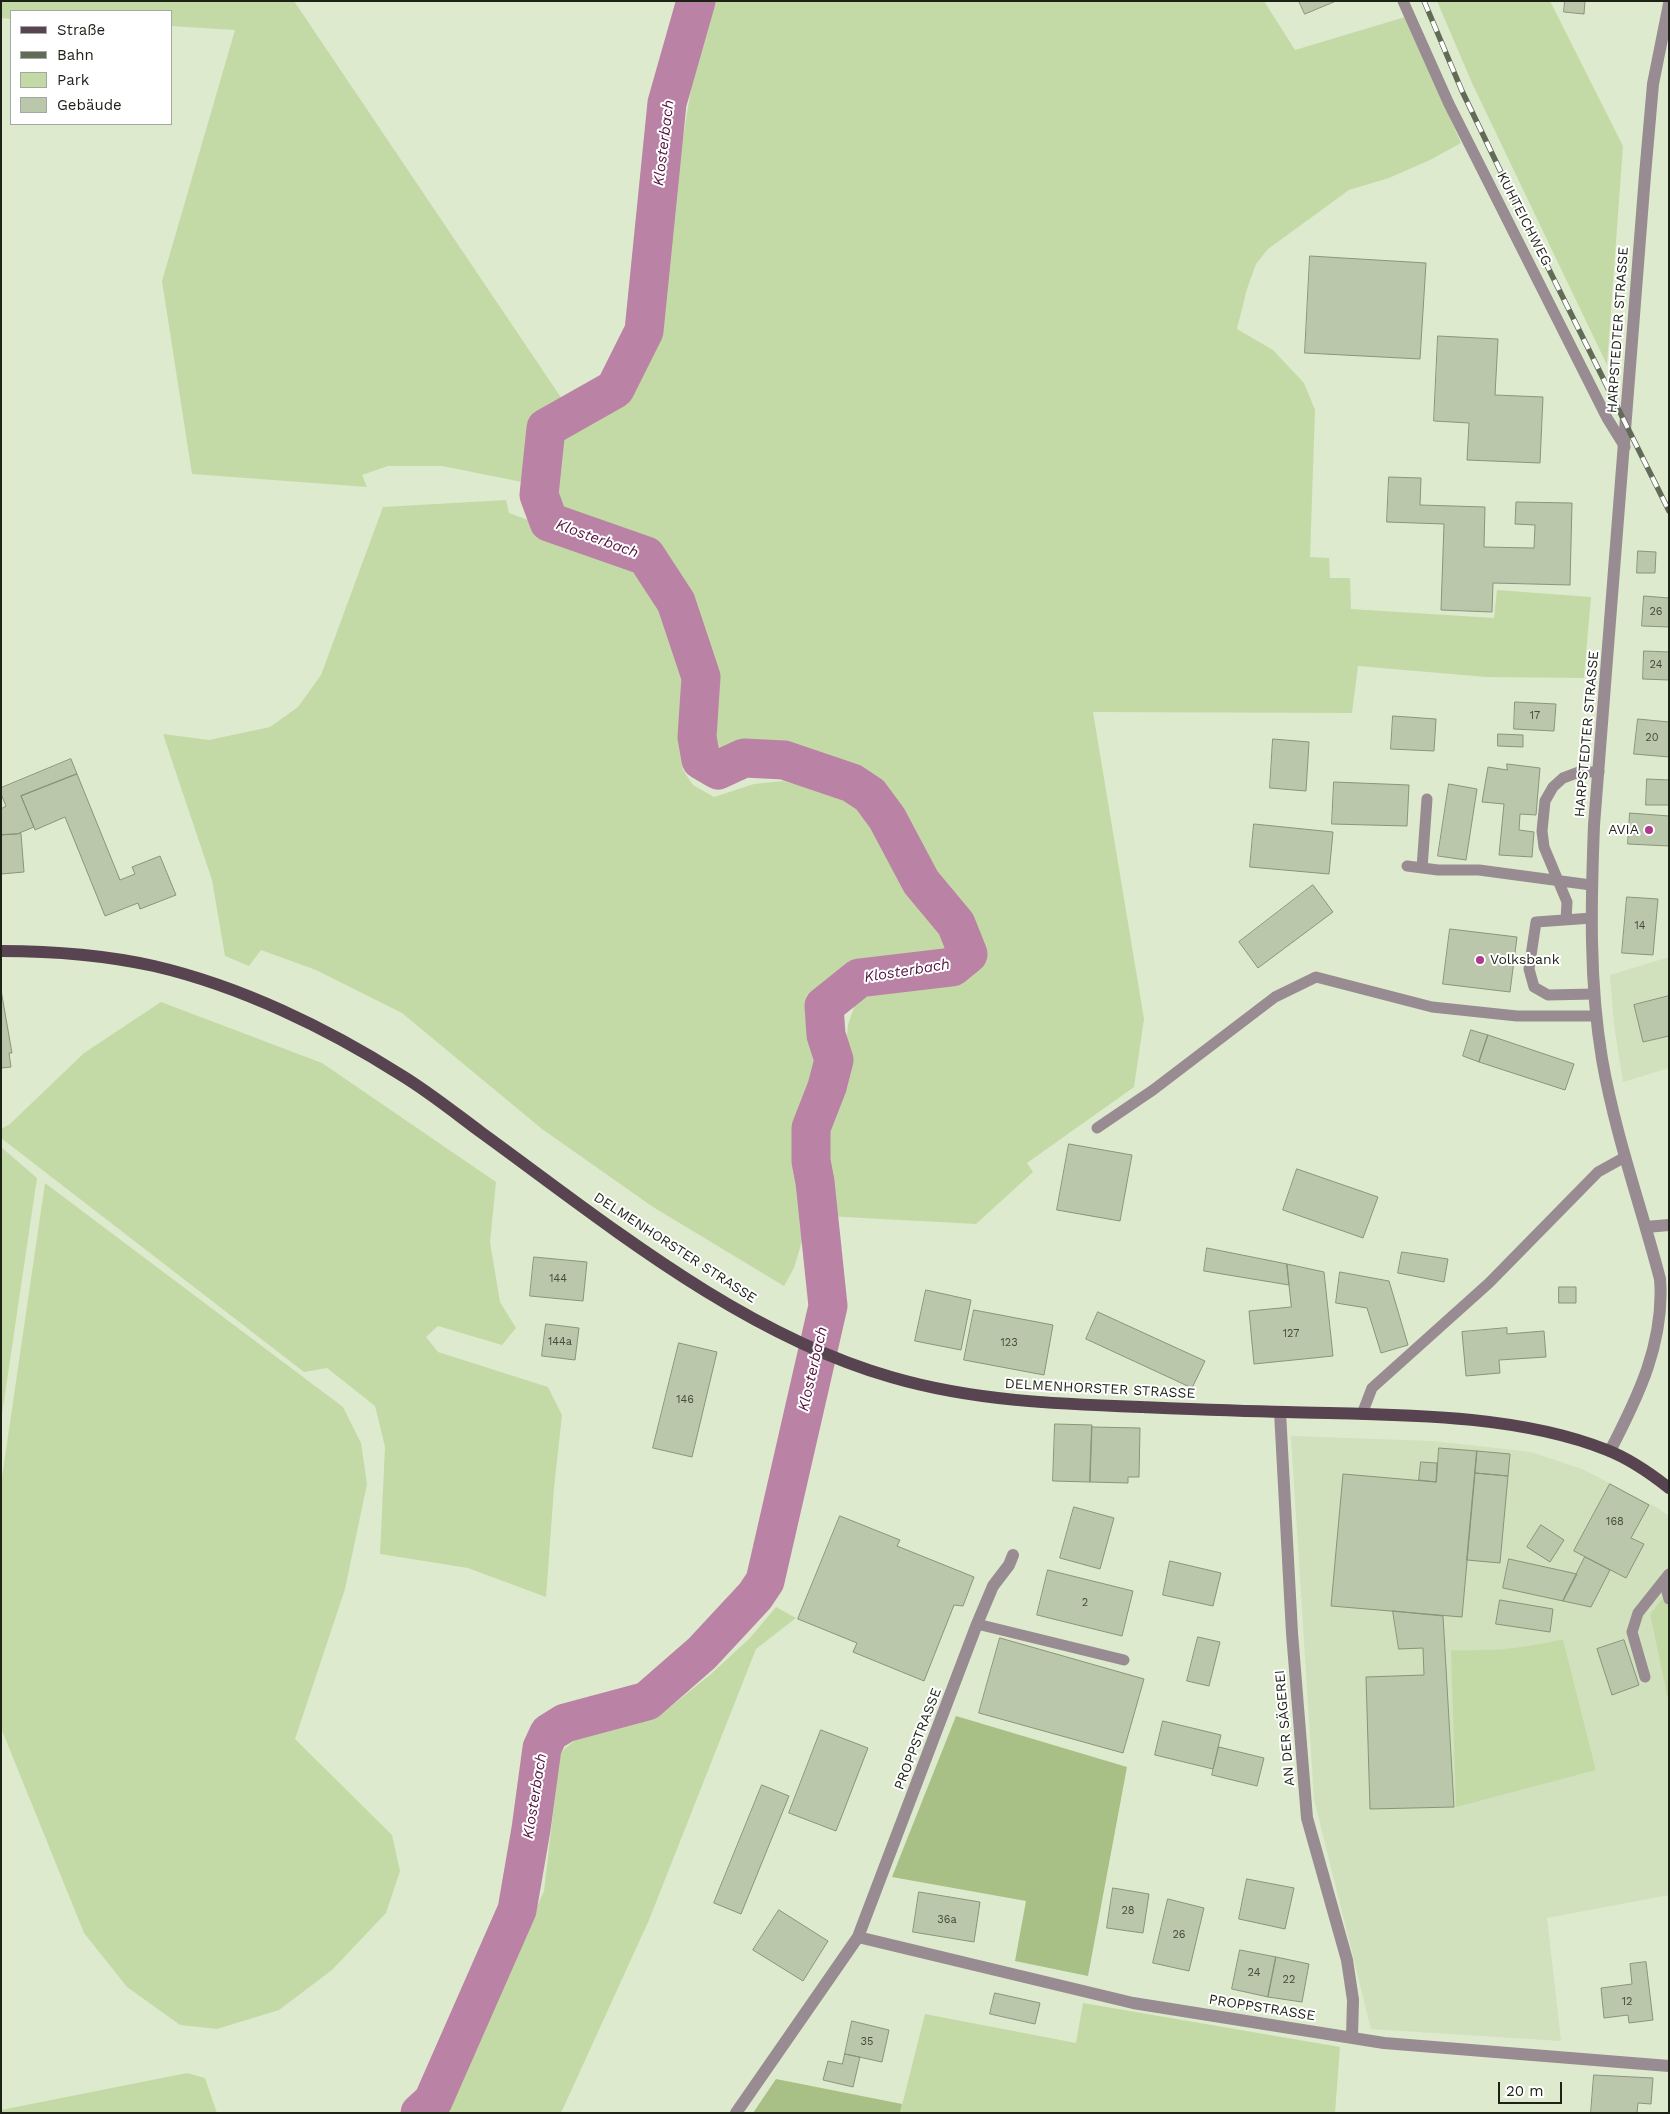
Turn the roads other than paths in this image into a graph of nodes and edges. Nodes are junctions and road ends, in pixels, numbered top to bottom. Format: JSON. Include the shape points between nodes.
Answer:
{"nodes":[{"id":1,"x":1403,"y":1,"type":"edge"},
{"id":2,"x":1669,"y":4,"type":"edge"},
{"id":3,"x":1624,"y":447,"type":"junction"},
{"id":4,"x":1599,"y":772,"type":"junction"},
{"id":5,"x":1427,"y":799,"type":"dead end"},
{"id":6,"x":1407,"y":866,"type":"dead end"},
{"id":7,"x":1422,"y":868,"type":"junction"},
{"id":8,"x":1558,"y":880,"type":"junction"},
{"id":9,"x":1592,"y":885,"type":"junction"},
{"id":10,"x":1592,"y":918,"type":"junction"},
{"id":11,"x":1566,"y":920,"type":"junction"},
{"id":12,"x":1,"y":950,"type":"edge"},
{"id":13,"x":1594,"y":994,"type":"junction"},
{"id":14,"x":1596,"y":1016,"type":"junction"},
{"id":15,"x":1097,"y":1128,"type":"dead end"},
{"id":16,"x":1625,"y":1157,"type":"junction"},
{"id":17,"x":1669,"y":1225,"type":"edge"},
{"id":18,"x":1646,"y":1228,"type":"junction"},
{"id":19,"x":1280,"y":1412,"type":"junction"},
{"id":20,"x":1362,"y":1414,"type":"junction"},
{"id":21,"x":1610,"y":1451,"type":"junction"},
{"id":22,"x":1669,"y":1488,"type":"edge"},
{"id":23,"x":1013,"y":1555,"type":"dead end"},
{"id":24,"x":1666,"y":1577,"type":"edge"},
{"id":25,"x":1669,"y":1599,"type":"edge"},
{"id":26,"x":977,"y":1624,"type":"junction"},
{"id":27,"x":1124,"y":1660,"type":"dead end"},
{"id":28,"x":1645,"y":1677,"type":"dead end"},
{"id":29,"x":858,"y":1937,"type":"junction"},
{"id":30,"x":1352,"y":2037,"type":"junction"},
{"id":31,"x":1669,"y":2066,"type":"edge"},
{"id":32,"x":736,"y":2113,"type":"edge"}],
"edges":[{"from":1,"to":3,"type":"lane","name":"KUHTEICHWEG","via":[[1449,104]]},
{"from":2,"to":3,"type":"street","name":"HARPSTEDTER STRASSE","via":[[1653,84]]},
{"from":3,"to":4,"type":"street","name":"HARPSTEDTER STRASSE"},
{"from":4,"to":8,"type":"lane","via":[[1579,772],[1563,778],[1552,787],[1545,801],[1544,847]]},
{"from":4,"to":9,"type":"street","name":"HARPSTEDTER STRASSE"},
{"from":5,"to":7,"type":"lane"},
{"from":6,"to":7,"type":"lane"},
{"from":7,"to":8,"type":"lane","via":[[1479,870]]},
{"from":8,"to":9,"type":"lane"},
{"from":8,"to":11,"type":"lane","via":[[1567,902]]},
{"from":9,"to":10,"type":"street","name":"HARPSTEDTER STRASSE"},
{"from":10,"to":11,"type":"lane"},
{"from":10,"to":13,"type":"street","name":"HARPSTEDTER STRASSE"},
{"from":11,"to":13,"type":"lane","via":[[1536,922],[1529,969],[1534,987],[1548,995]]},
{"from":12,"to":19,"type":"main road","name":"DELMENHORSTER STRASSE","via":[[76,954],[182,973],[331,1033],[404,1077],[697,1285],[749,1316],[835,1358],[932,1388],[995,1398],[1053,1404]]},
{"from":13,"to":14,"type":"street","name":"HARPSTEDTER STRASSE"},
{"from":14,"to":15,"type":"lane","via":[[1518,1016],[1432,1007],[1316,977],[1275,997],[1153,1090]]},
{"from":14,"to":16,"type":"street","name":"HARPSTEDTER STRASSE","via":[[1606,1078]]},
{"from":16,"to":18,"type":"street","name":"HARPSTEDTER STRASSE"},
{"from":16,"to":20,"type":"lane","via":[[1598,1172],[1489,1283],[1372,1388]]},
{"from":17,"to":18,"type":"street"},
{"from":18,"to":21,"type":"street","name":"HARPSTEDTER STRASSE","via":[[1660,1279],[1662,1298],[1658,1333],[1638,1392]]},
{"from":19,"to":20,"type":"main road","name":"DELMENHORSTER STRASSE"},
{"from":19,"to":30,"type":"street","name":"AN DER SÄGEREI","via":[[1292,1632],[1307,1818],[1347,1960],[1353,2000]]},
{"from":20,"to":21,"type":"main road","name":"DELMENHORSTER STRASSE","via":[[1496,1424],[1559,1436]]},
{"from":21,"to":22,"type":"main road","name":"DELMENHORSTER STRASSE","via":[[1649,1472]]},
{"from":23,"to":26,"type":"street","name":"PROPPSTRASSE","via":[[993,1586]]},
{"from":24,"to":25,"type":"lane"},
{"from":24,"to":28,"type":"lane","via":[[1638,1614],[1632,1632]]},
{"from":26,"to":27,"type":"lane"},
{"from":26,"to":29,"type":"street","name":"PROPPSTRASSE"},
{"from":29,"to":30,"type":"street","name":"PROPPSTRASSE","via":[[1133,2003]]},
{"from":29,"to":32,"type":"street","name":"PROPPSTRASSE"},
{"from":30,"to":31,"type":"street","name":"PROPPSTRASSE","via":[[1384,2043]]}]}
